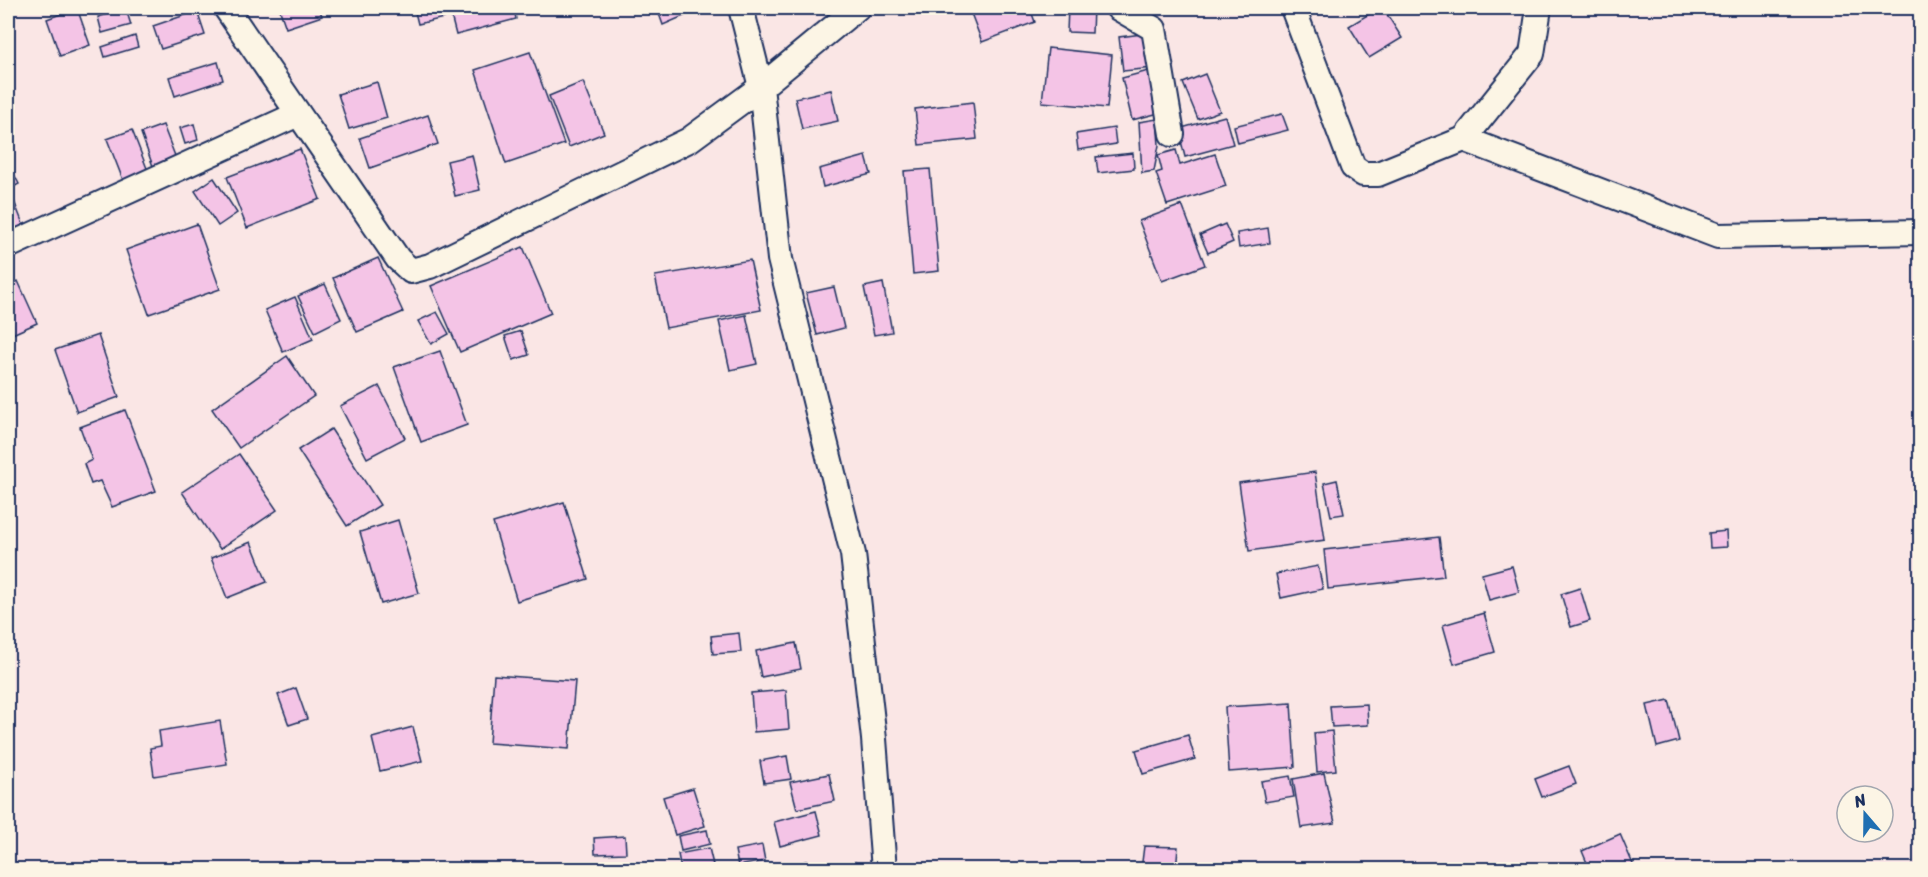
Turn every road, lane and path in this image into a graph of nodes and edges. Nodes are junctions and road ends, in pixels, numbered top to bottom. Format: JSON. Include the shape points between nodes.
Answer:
{"nodes":[{"id":1,"x":226,"y":8,"type":"edge"},
{"id":2,"x":741,"y":8,"type":"edge"},
{"id":3,"x":857,"y":8,"type":"edge"},
{"id":4,"x":1118,"y":8,"type":"edge"},
{"id":5,"x":1293,"y":8,"type":"edge"},
{"id":6,"x":1539,"y":8,"type":"edge"},
{"id":7,"x":760,"y":87,"type":"junction"},
{"id":8,"x":298,"y":114,"type":"junction"},
{"id":9,"x":1172,"y":134,"type":"dead end"},
{"id":10,"x":1464,"y":139,"type":"junction"},
{"id":11,"x":1920,"y":232,"type":"edge"},
{"id":12,"x":8,"y":246,"type":"edge"},
{"id":13,"x":884,"y":870,"type":"edge"}],
"edges":[{"from":1,"to":8,"type":"street"},
{"from":2,"to":7,"type":"street"},
{"from":3,"to":7,"type":"street"},
{"from":4,"to":9,"type":"street","via":[[1154,29]]},
{"from":5,"to":10,"type":"street","via":[[1353,167],[1363,174],[1378,174]]},
{"from":6,"to":10,"type":"street","via":[[1532,54]]},
{"from":7,"to":8,"type":"street","via":[[690,140],[430,266],[411,271],[398,259]]},
{"from":7,"to":13,"type":"street","via":[[780,259],[853,554]]},
{"from":8,"to":12,"type":"street"},
{"from":10,"to":11,"type":"street","via":[[1718,236]]}]}
